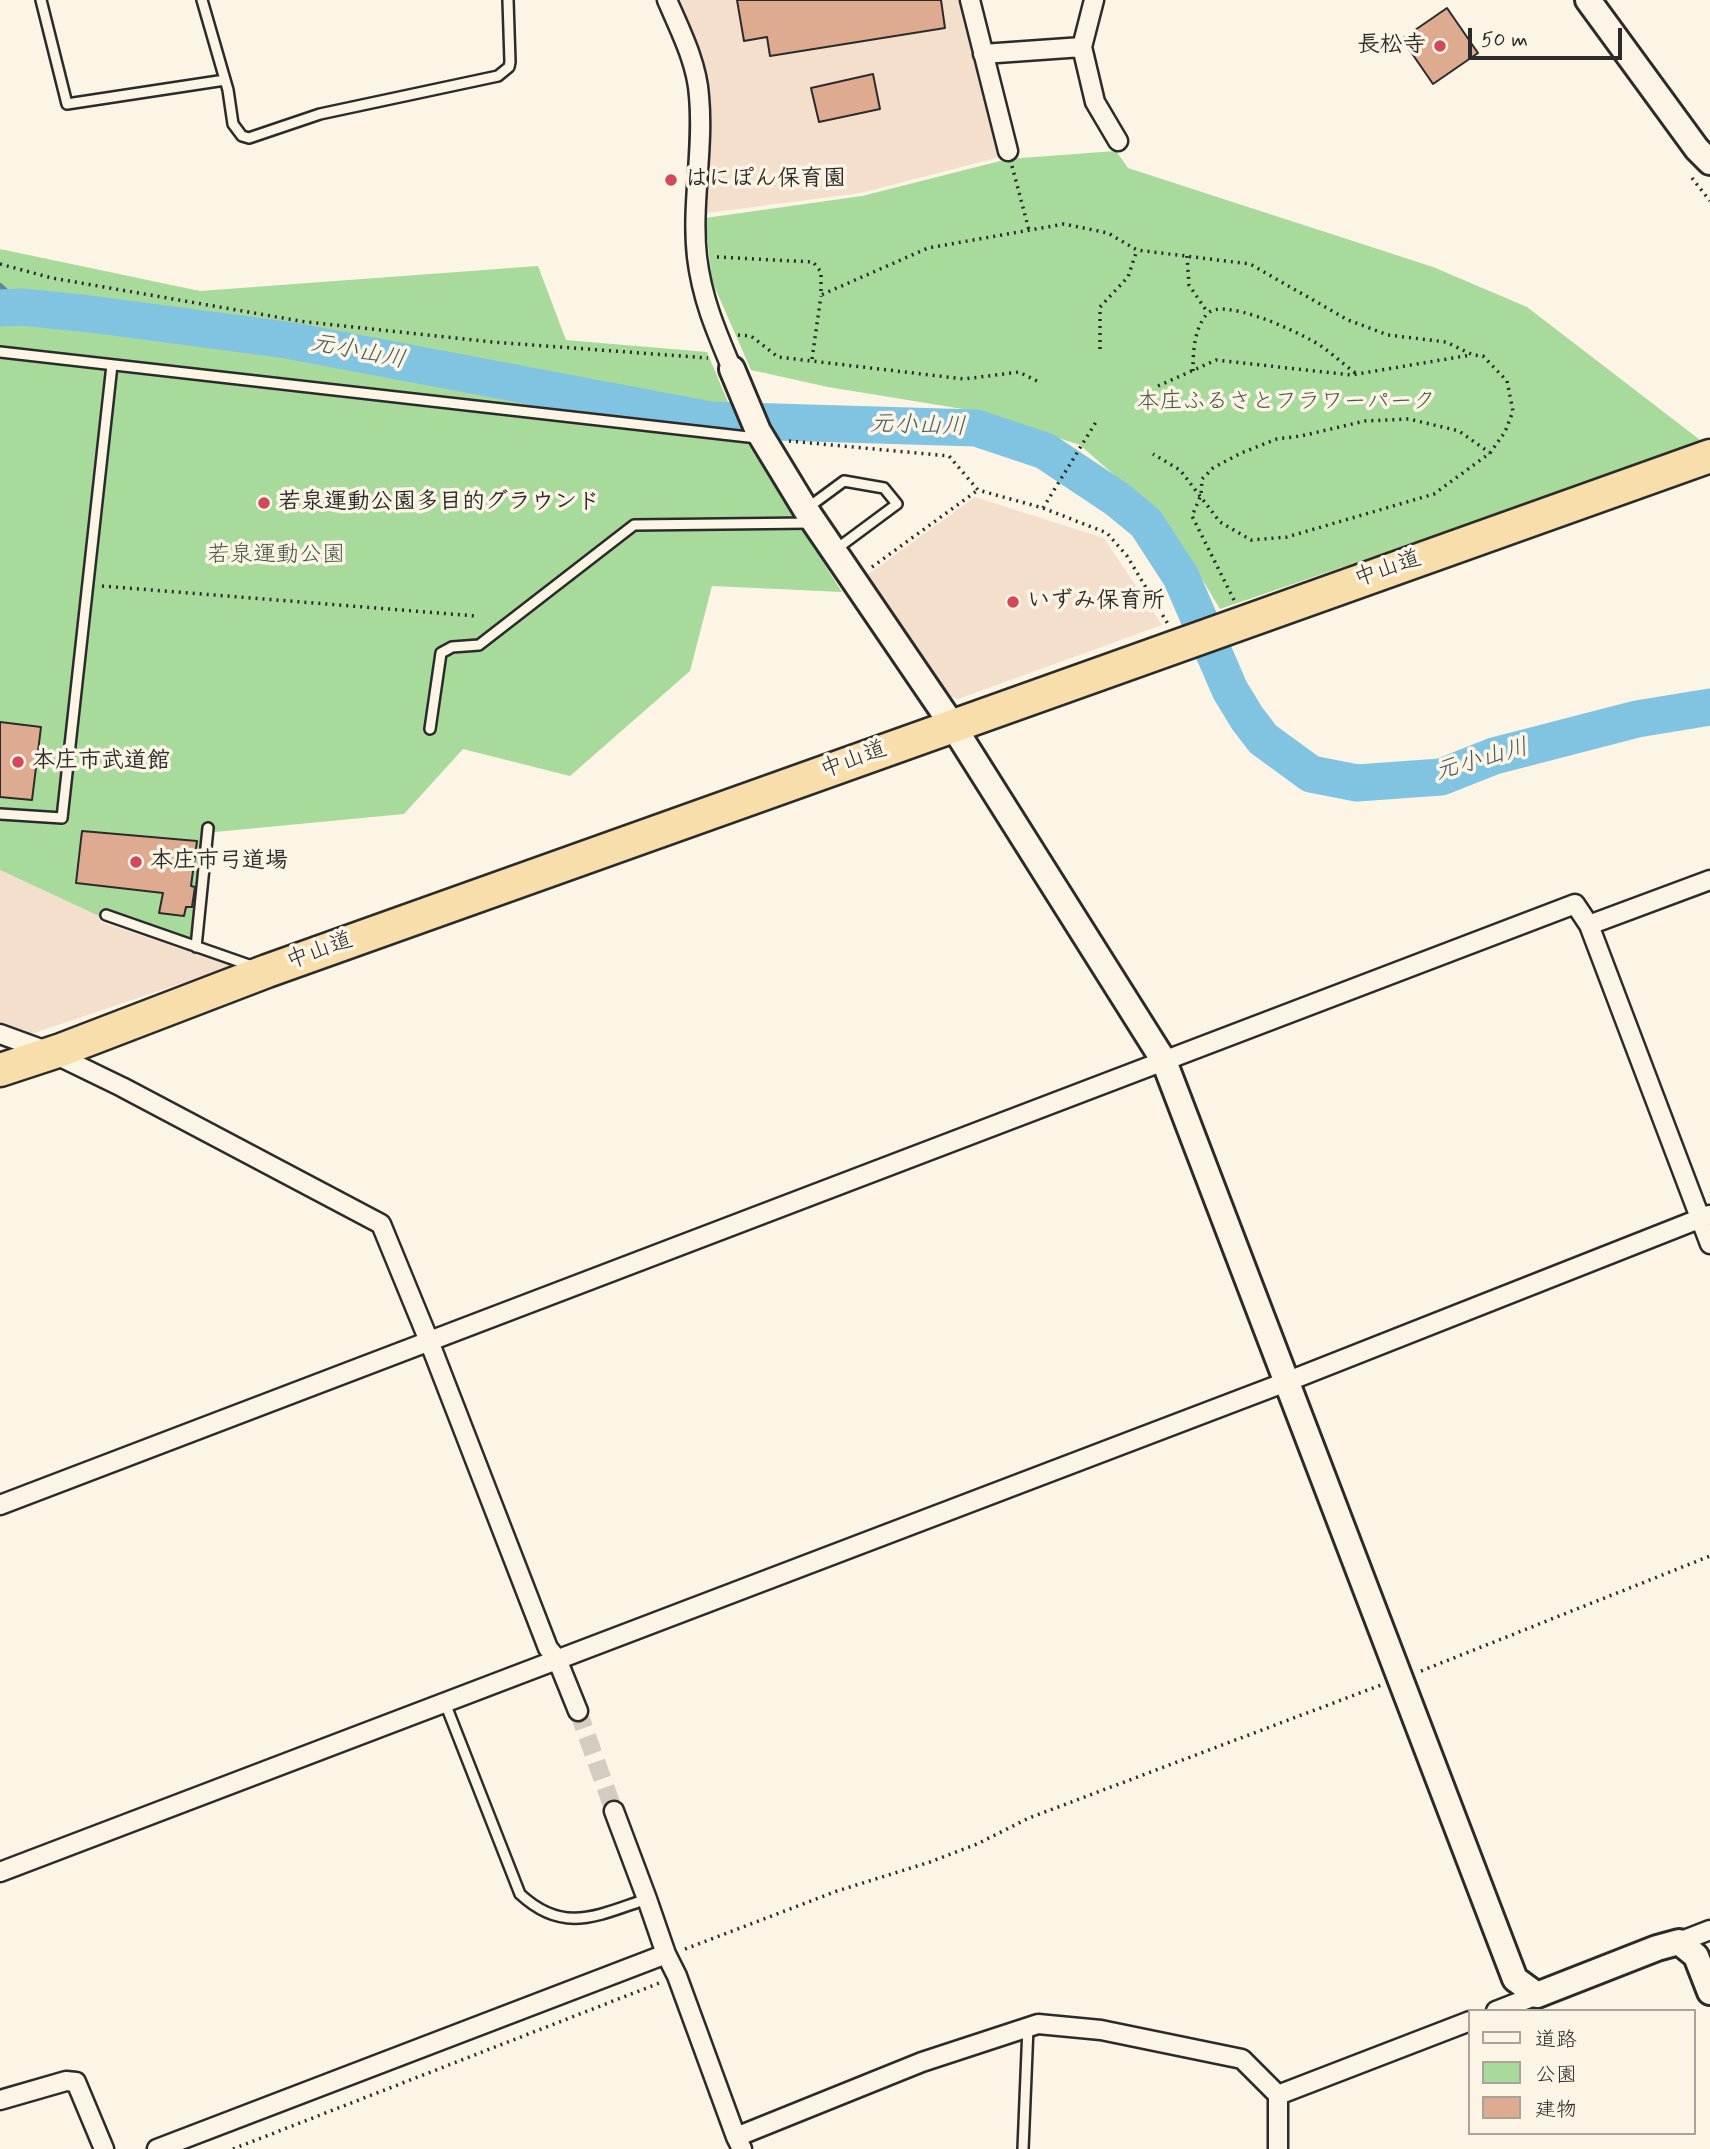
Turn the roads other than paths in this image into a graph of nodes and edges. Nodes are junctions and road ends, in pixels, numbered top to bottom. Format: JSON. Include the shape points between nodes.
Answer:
{"nodes":[{"id":1,"x":41,"y":0,"type":"edge"},
{"id":2,"x":202,"y":0,"type":"edge"},
{"id":3,"x":508,"y":0,"type":"edge"},
{"id":4,"x":667,"y":0,"type":"edge"},
{"id":5,"x":970,"y":0,"type":"edge"},
{"id":6,"x":1094,"y":0,"type":"edge"},
{"id":7,"x":1588,"y":0,"type":"edge"},
{"id":8,"x":1083,"y":47,"type":"junction"},
{"id":9,"x":983,"y":54,"type":"junction"},
{"id":10,"x":225,"y":80,"type":"junction"},
{"id":11,"x":1118,"y":141,"type":"dead end"},
{"id":12,"x":1008,"y":151,"type":"road end"},
{"id":13,"x":1710,"y":162,"type":"edge"},
{"id":14,"x":0,"y":352,"type":"edge"},
{"id":15,"x":730,"y":364,"type":"joint"},
{"id":16,"x":112,"y":365,"type":"junction"},
{"id":17,"x":760,"y":435,"type":"junction"},
{"id":18,"x":1710,"y":456,"type":"edge"},
{"id":19,"x":811,"y":516,"type":"junction"},
{"id":20,"x":834,"y":551,"type":"junction"},
{"id":21,"x":953,"y":726,"type":"junction"},
{"id":22,"x":430,"y":729,"type":"dead end"},
{"id":23,"x":0,"y":814,"type":"edge"},
{"id":24,"x":208,"y":828,"type":"dead end"},
{"id":25,"x":1710,"y":880,"type":"edge"},
{"id":26,"x":106,"y":915,"type":"dead end"},
{"id":27,"x":1589,"y":925,"type":"junction"},
{"id":28,"x":196,"y":947,"type":"junction"},
{"id":29,"x":267,"y":971,"type":"junction"},
{"id":30,"x":0,"y":1034,"type":"edge"},
{"id":31,"x":52,"y":1053,"type":"junction"},
{"id":32,"x":1164,"y":1061,"type":"junction"},
{"id":33,"x":0,"y":1070,"type":"edge"},
{"id":34,"x":1705,"y":1217,"type":"edge"},
{"id":35,"x":1710,"y":1244,"type":"edge"},
{"id":36,"x":429,"y":1341,"type":"junction"},
{"id":37,"x":1286,"y":1382,"type":"junction"},
{"id":38,"x":0,"y":1505,"type":"edge"},
{"id":39,"x":557,"y":1659,"type":"junction"},
{"id":40,"x":445,"y":1703,"type":"junction"},
{"id":41,"x":578,"y":1711,"type":"tunnel mouth"},
{"id":42,"x":614,"y":1811,"type":"tunnel mouth"},
{"id":43,"x":0,"y":1872,"type":"edge"},
{"id":44,"x":647,"y":1899,"type":"junction"},
{"id":45,"x":1710,"y":1930,"type":"edge"},
{"id":46,"x":1679,"y":1942,"type":"junction"},
{"id":47,"x":666,"y":1954,"type":"junction"},
{"id":48,"x":1710,"y":1992,"type":"edge"},
{"id":49,"x":1537,"y":1995,"type":"junction"},
{"id":50,"x":1501,"y":2009,"type":"edge"},
{"id":51,"x":1468,"y":2022,"type":"edge"},
{"id":52,"x":1028,"y":2027,"type":"junction"},
{"id":53,"x":1278,"y":2095,"type":"junction"},
{"id":54,"x":0,"y":2100,"type":"edge"},
{"id":55,"x":739,"y":2143,"type":"edge"},
{"id":56,"x":104,"y":2149,"type":"edge"},
{"id":57,"x":157,"y":2149,"type":"edge"},
{"id":58,"x":1023,"y":2149,"type":"edge"},
{"id":59,"x":1278,"y":2149,"type":"edge"}],
"edges":[{"from":1,"to":10,"type":"lane","via":[[67,103]]},
{"from":2,"to":10,"type":"lane"},
{"from":3,"to":10,"type":"lane","via":[[510,62],[498,76],[320,114],[249,138],[233,124]]},
{"from":4,"to":15,"type":"street","via":[[687,47],[699,94],[697,257],[707,311]]},
{"from":5,"to":9,"type":"street"},
{"from":6,"to":8,"type":"street"},
{"from":7,"to":13,"type":"street"},
{"from":8,"to":9,"type":"street"},
{"from":8,"to":11,"type":"street","via":[[1095,102]]},
{"from":9,"to":12,"type":"street"},
{"from":14,"to":16,"type":"lane"},
{"from":15,"to":17,"type":"street"},
{"from":16,"to":17,"type":"lane"},
{"from":16,"to":23,"type":"lane","via":[[62,818]]},
{"from":17,"to":19,"type":"street"},
{"from":18,"to":21,"type":"highway","name":"中山道"},
{"from":19,"to":20,"type":"street"},
{"from":19,"to":20,"type":"lane","via":[[844,481],[884,488],[897,504]]},
{"from":19,"to":22,"type":"lane","via":[[634,525],[479,645],[452,647],[441,653]]},
{"from":20,"to":21,"type":"street"},
{"from":21,"to":29,"type":"highway","name":"中山道"},
{"from":21,"to":32,"type":"street"},
{"from":24,"to":28,"type":"lane"},
{"from":25,"to":27,"type":"street"},
{"from":26,"to":28,"type":"lane"},
{"from":27,"to":32,"type":"street","via":[[1575,904]]},
{"from":27,"to":34,"type":"street"},
{"from":28,"to":29,"type":"lane"},
{"from":29,"to":31,"type":"highway","name":"中山道"},
{"from":30,"to":31,"type":"street"},
{"from":31,"to":33,"type":"highway","name":"中山道"},
{"from":31,"to":36,"type":"street","via":[[381,1224]]},
{"from":32,"to":36,"type":"street"},
{"from":32,"to":37,"type":"street"},
{"from":34,"to":35,"type":"street"},
{"from":34,"to":37,"type":"street"},
{"from":36,"to":38,"type":"street"},
{"from":36,"to":39,"type":"street","via":[[548,1648]]},
{"from":37,"to":39,"type":"street"},
{"from":37,"to":49,"type":"street","via":[[1515,1979]]},
{"from":39,"to":40,"type":"street"},
{"from":39,"to":41,"type":"street"},
{"from":40,"to":43,"type":"street"},
{"from":40,"to":44,"type":"lane","via":[[520,1894],[535,1908],[573,1920]]},
{"from":42,"to":44,"type":"street"},
{"from":44,"to":47,"type":"street"},
{"from":45,"to":46,"type":"street"},
{"from":46,"to":48,"type":"street","via":[[1696,1956]]},
{"from":46,"to":49,"type":"street"},
{"from":47,"to":55,"type":"street"},
{"from":47,"to":57,"type":"street"},
{"from":49,"to":50,"type":"street"},
{"from":51,"to":53,"type":"street"},
{"from":52,"to":53,"type":"street","via":[[1101,2029],[1242,2059]]},
{"from":52,"to":55,"type":"street","via":[[922,2062]]},
{"from":52,"to":58,"type":"lane"},
{"from":53,"to":59,"type":"street"},
{"from":54,"to":56,"type":"street","via":[[76,2082]]}]}
